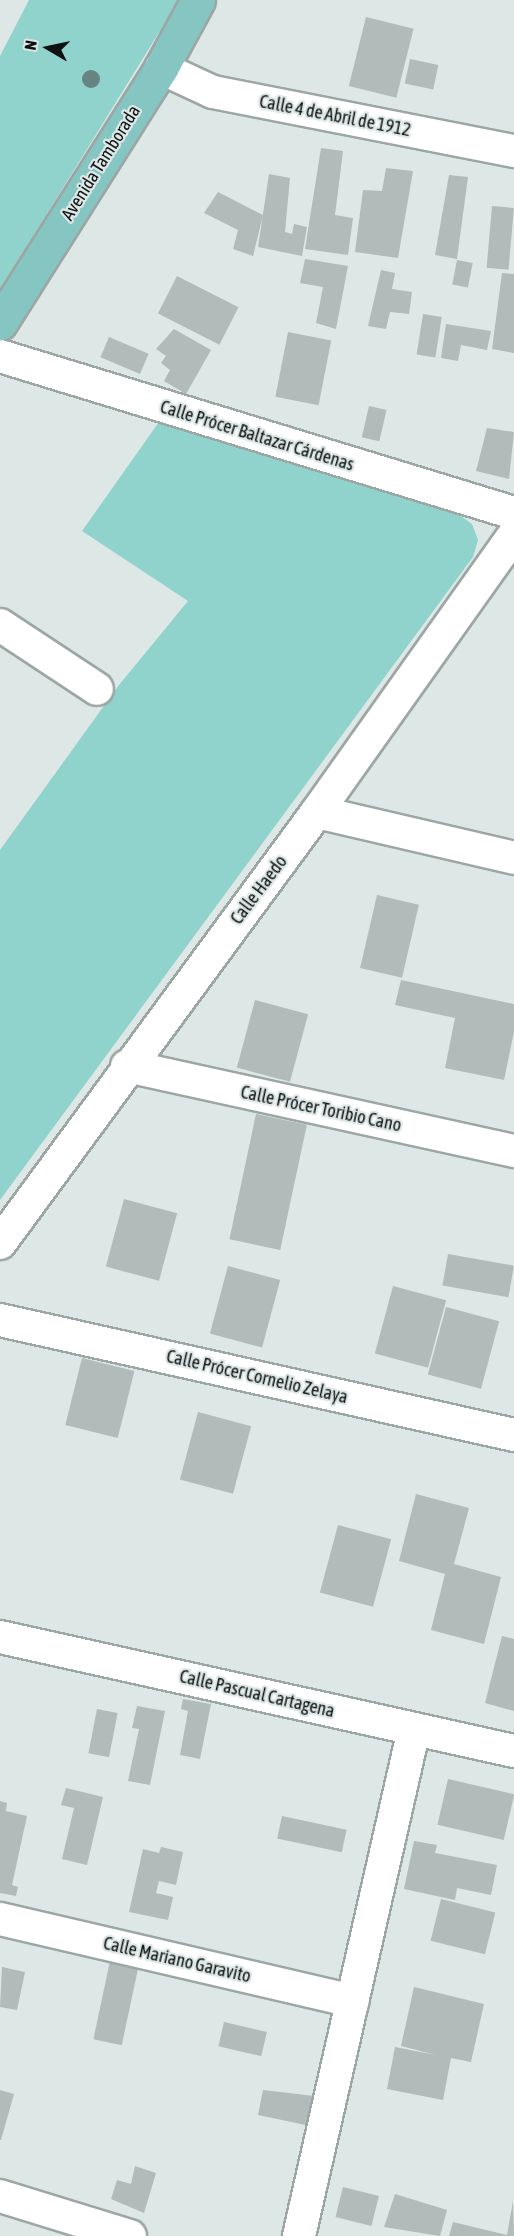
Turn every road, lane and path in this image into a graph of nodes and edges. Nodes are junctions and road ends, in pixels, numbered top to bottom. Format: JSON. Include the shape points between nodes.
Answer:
{"nodes":[{"id":1,"x":198,"y":0,"type":"edge"},
{"id":2,"x":161,"y":68,"type":"junction"},
{"id":3,"x":514,"y":151,"type":"edge"},
{"id":4,"x":0,"y":323,"type":"edge"},
{"id":5,"x":0,"y":356,"type":"edge"},
{"id":6,"x":514,"y":513,"type":"edge"},
{"id":7,"x":514,"y":535,"type":"edge"},
{"id":8,"x":0,"y":625,"type":"edge"},
{"id":9,"x":97,"y":689,"type":"dead end"},
{"id":10,"x":317,"y":812,"type":"junction"},
{"id":11,"x":514,"y":858,"type":"edge"},
{"id":12,"x":127,"y":1066,"type":"junction"},
{"id":13,"x":514,"y":1151,"type":"edge"},
{"id":14,"x":0,"y":1243,"type":"edge"},
{"id":15,"x":0,"y":1320,"type":"edge"},
{"id":16,"x":514,"y":1435,"type":"edge"},
{"id":17,"x":0,"y":1637,"type":"edge"},
{"id":18,"x":414,"y":1729,"type":"junction"},
{"id":19,"x":514,"y":1751,"type":"edge"},
{"id":20,"x":0,"y":1919,"type":"edge"},
{"id":21,"x":353,"y":2001,"type":"junction"},
{"id":22,"x":0,"y":2196,"type":"edge"},
{"id":23,"x":130,"y":2236,"type":"edge"},
{"id":24,"x":299,"y":2236,"type":"edge"}],
"edges":[{"from":1,"to":2,"type":"main road","name":"Avenida Tamborada"},
{"from":2,"to":3,"type":"street","name":"Calle 4 de Abril de 1912","via":[[213,92]]},
{"from":2,"to":4,"type":"main road","name":"Avenida Tamborada"},
{"from":5,"to":6,"type":"street","name":"Calle Prócer Baltazar Cárdenas"},
{"from":7,"to":10,"type":"street","name":"Calle Haedo"},
{"from":8,"to":9,"type":"street"},
{"from":10,"to":11,"type":"street"},
{"from":10,"to":12,"type":"street","name":"Calle Haedo"},
{"from":12,"to":13,"type":"street","name":"Calle Prócer Toribio Cano"},
{"from":12,"to":14,"type":"street","name":"Calle Haedo"},
{"from":15,"to":16,"type":"street","name":"Calle Prócer Cornelio Zelaya"},
{"from":17,"to":18,"type":"street","name":"Calle Pascual Cartagena"},
{"from":18,"to":19,"type":"street","name":"Calle Pascual Cartagena"},
{"from":18,"to":21,"type":"street"},
{"from":20,"to":21,"type":"street","name":"Calle Mariano Garavito"},
{"from":21,"to":24,"type":"street"},
{"from":22,"to":23,"type":"street"}]}
